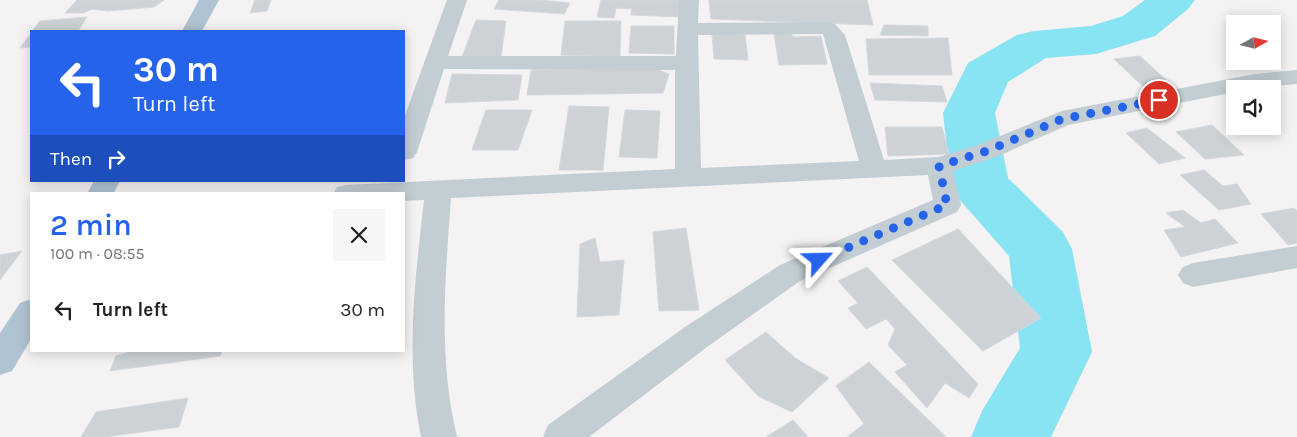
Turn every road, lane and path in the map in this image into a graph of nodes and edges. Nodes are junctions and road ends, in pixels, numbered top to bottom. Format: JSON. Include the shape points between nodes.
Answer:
{"nodes":[{"id":1,"x":209,"y":0,"type":"edge"},
{"id":2,"x":457,"y":0,"type":"edge"},
{"id":3,"x":689,"y":0,"type":"edge"},
{"id":4,"x":688,"y":29,"type":"junction"},
{"id":5,"x":193,"y":30,"type":"edge"},
{"id":6,"x":435,"y":62,"type":"junction"},
{"id":7,"x":686,"y":63,"type":"junction"},
{"id":8,"x":1297,"y":77,"type":"edge"},
{"id":9,"x":405,"y":149,"type":"edge"},
{"id":10,"x":939,"y":166,"type":"junction"},
{"id":11,"x":874,"y":169,"type":"junction"},
{"id":12,"x":688,"y":178,"type":"junction"},
{"id":13,"x":392,"y":186,"type":"edge"},
{"id":14,"x":438,"y":190,"type":"junction"},
{"id":15,"x":358,"y":192,"type":"edge"},
{"id":16,"x":1297,"y":257,"type":"edge"},
{"id":17,"x":1193,"y":275,"type":"dead end"},
{"id":18,"x":30,"y":314,"type":"edge"},
{"id":19,"x":0,"y":361,"type":"edge"},
{"id":20,"x":439,"y":437,"type":"edge"},
{"id":21,"x":561,"y":437,"type":"edge"}],
"edges":[{"from":1,"to":5,"type":"main road"},
{"from":2,"to":6,"type":"street"},
{"from":3,"to":4,"type":"street"},
{"from":4,"to":7,"type":"street"},
{"from":4,"to":11,"type":"street","via":[[828,28],[835,35]]},
{"from":6,"to":7,"type":"street"},
{"from":6,"to":9,"type":"street"},
{"from":7,"to":12,"type":"street"},
{"from":8,"to":10,"type":"street","via":[[1255,81],[1062,119],[987,151]]},
{"from":10,"to":11,"type":"street"},
{"from":10,"to":21,"type":"street","via":[[947,205],[790,273],[696,337]]},
{"from":11,"to":12,"type":"street"},
{"from":12,"to":14,"type":"street"},
{"from":13,"to":14,"type":"street"},
{"from":13,"to":15,"type":"street"},
{"from":14,"to":20,"type":"street","via":[[428,304],[431,409]]},
{"from":16,"to":17,"type":"street"},
{"from":18,"to":19,"type":"main road"}]}
